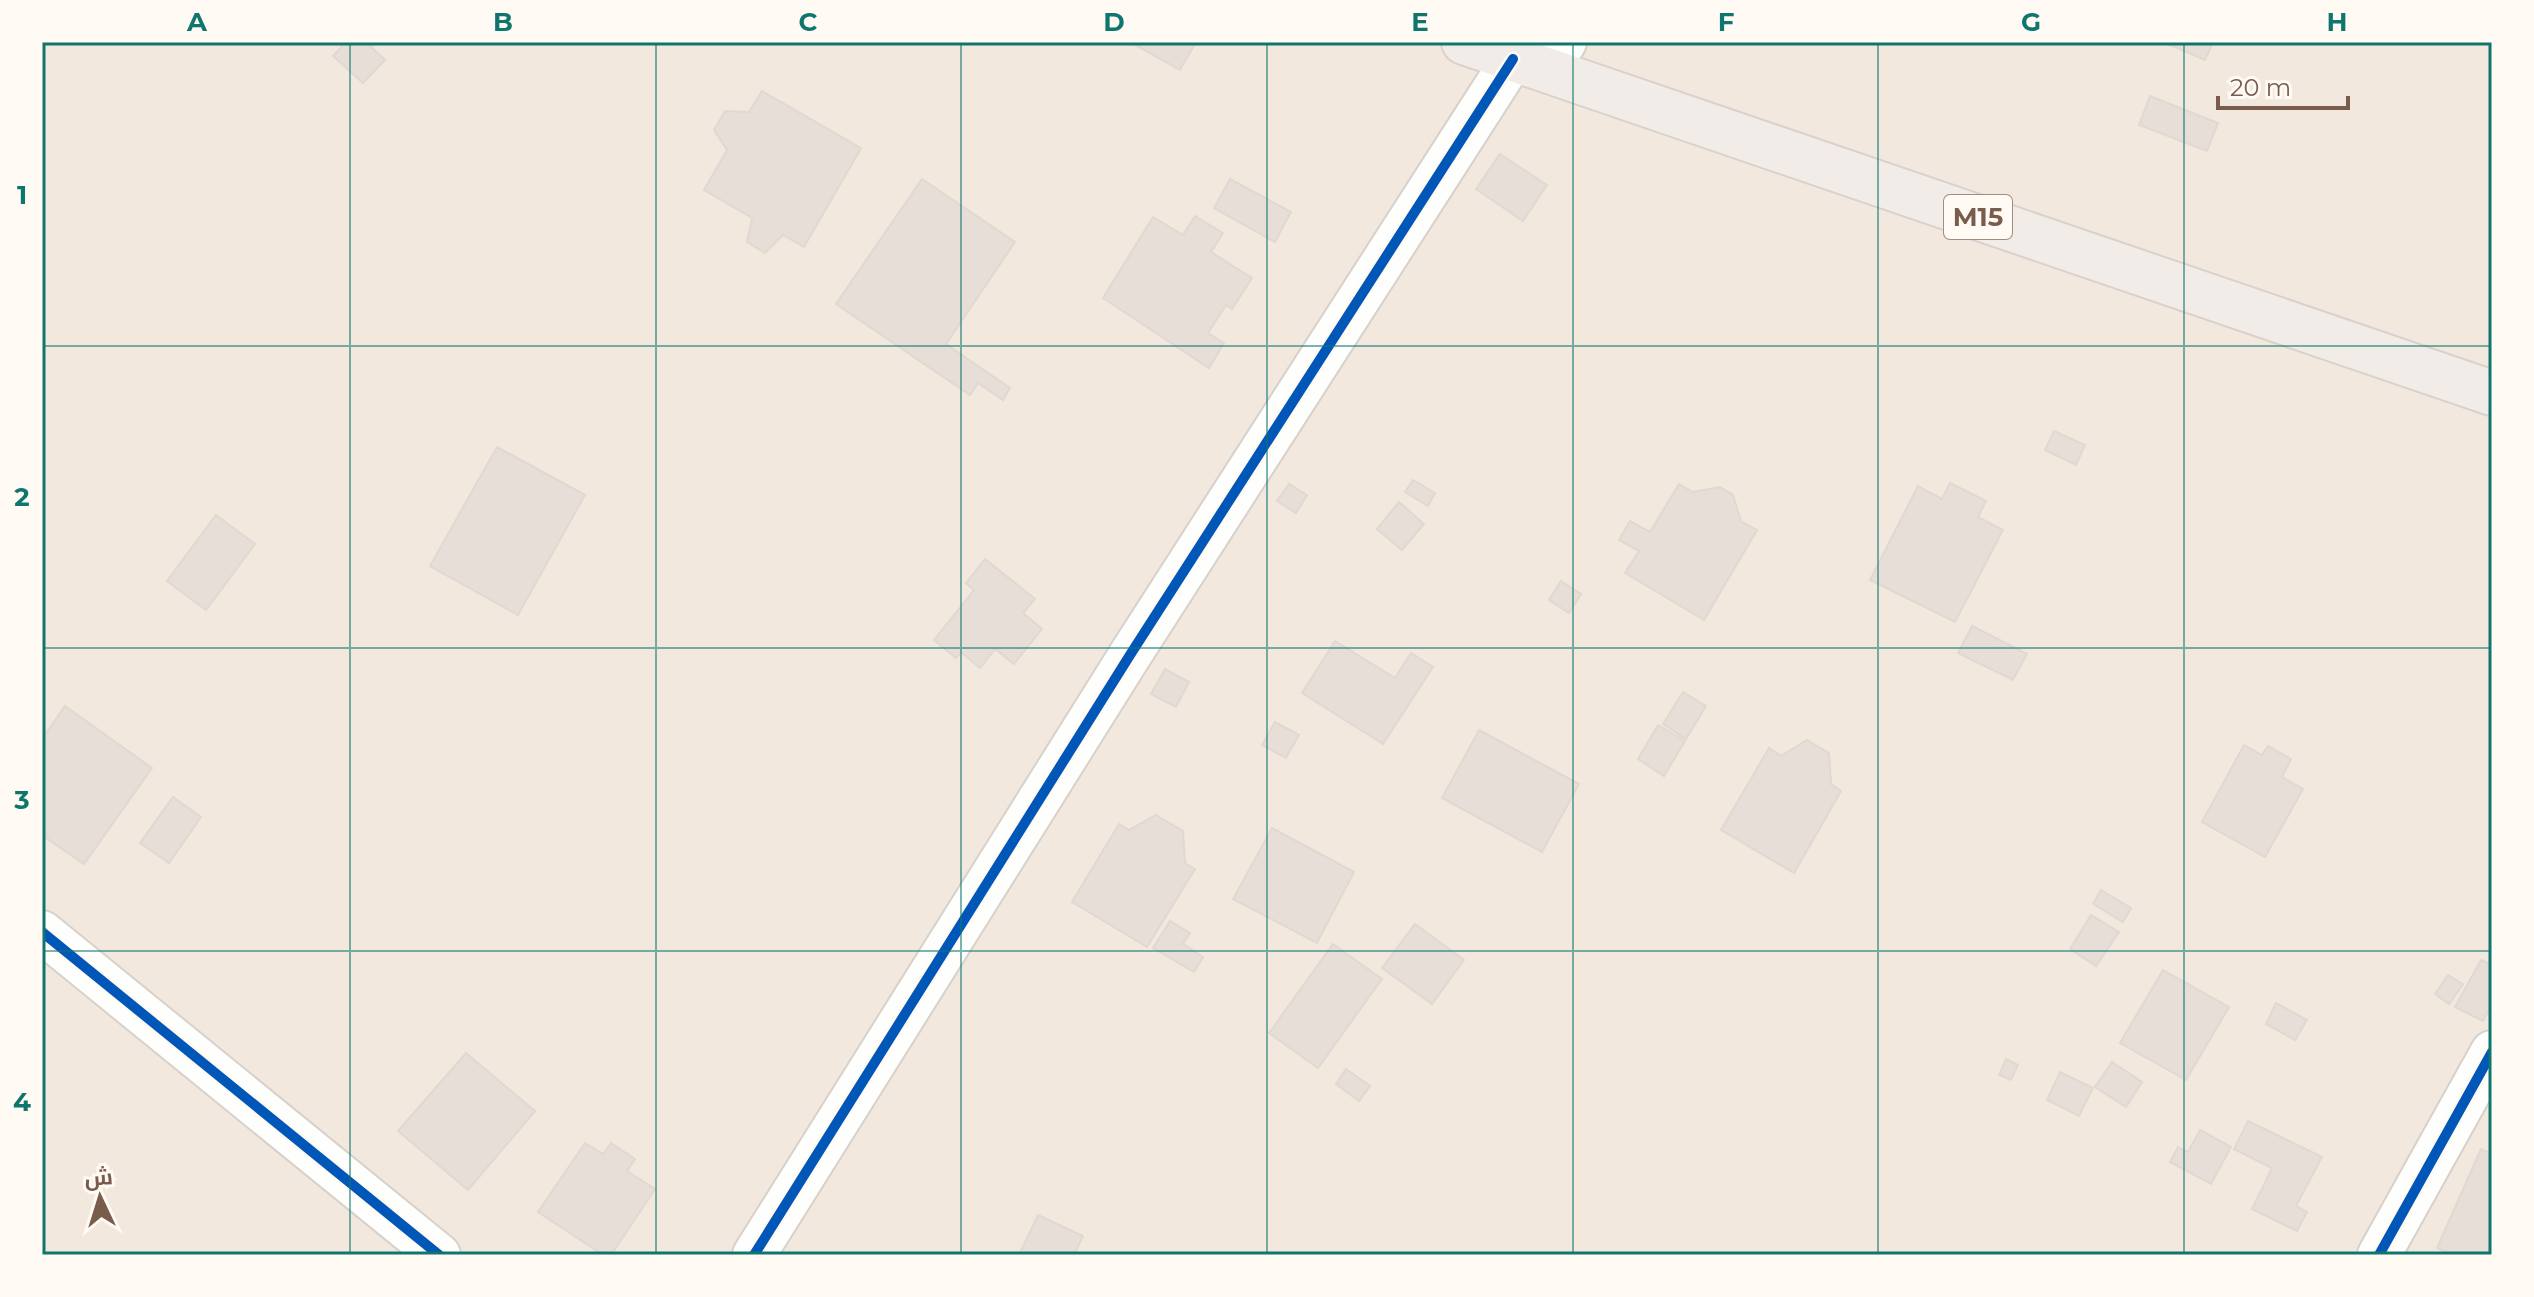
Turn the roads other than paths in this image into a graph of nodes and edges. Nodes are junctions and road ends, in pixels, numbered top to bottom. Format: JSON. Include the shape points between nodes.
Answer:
{"nodes":[{"id":1,"x":1464,"y":42,"type":"edge"},
{"id":2,"x":1541,"y":57,"type":"edge"},
{"id":3,"x":2492,"y":393,"type":"edge"},
{"id":4,"x":42,"y":932,"type":"edge"},
{"id":5,"x":2492,"y":1052,"type":"edge"},
{"id":6,"x":439,"y":1255,"type":"edge"},
{"id":7,"x":754,"y":1255,"type":"edge"},
{"id":8,"x":2379,"y":1255,"type":"edge"}],
"edges":[{"from":1,"to":2,"type":"highway","number":"M15"},
{"from":2,"to":3,"type":"highway","number":"M15"},
{"from":2,"to":7,"type":"street","via":[[1130,655]]},
{"from":4,"to":6,"type":"street"},
{"from":5,"to":8,"type":"street"}]}
